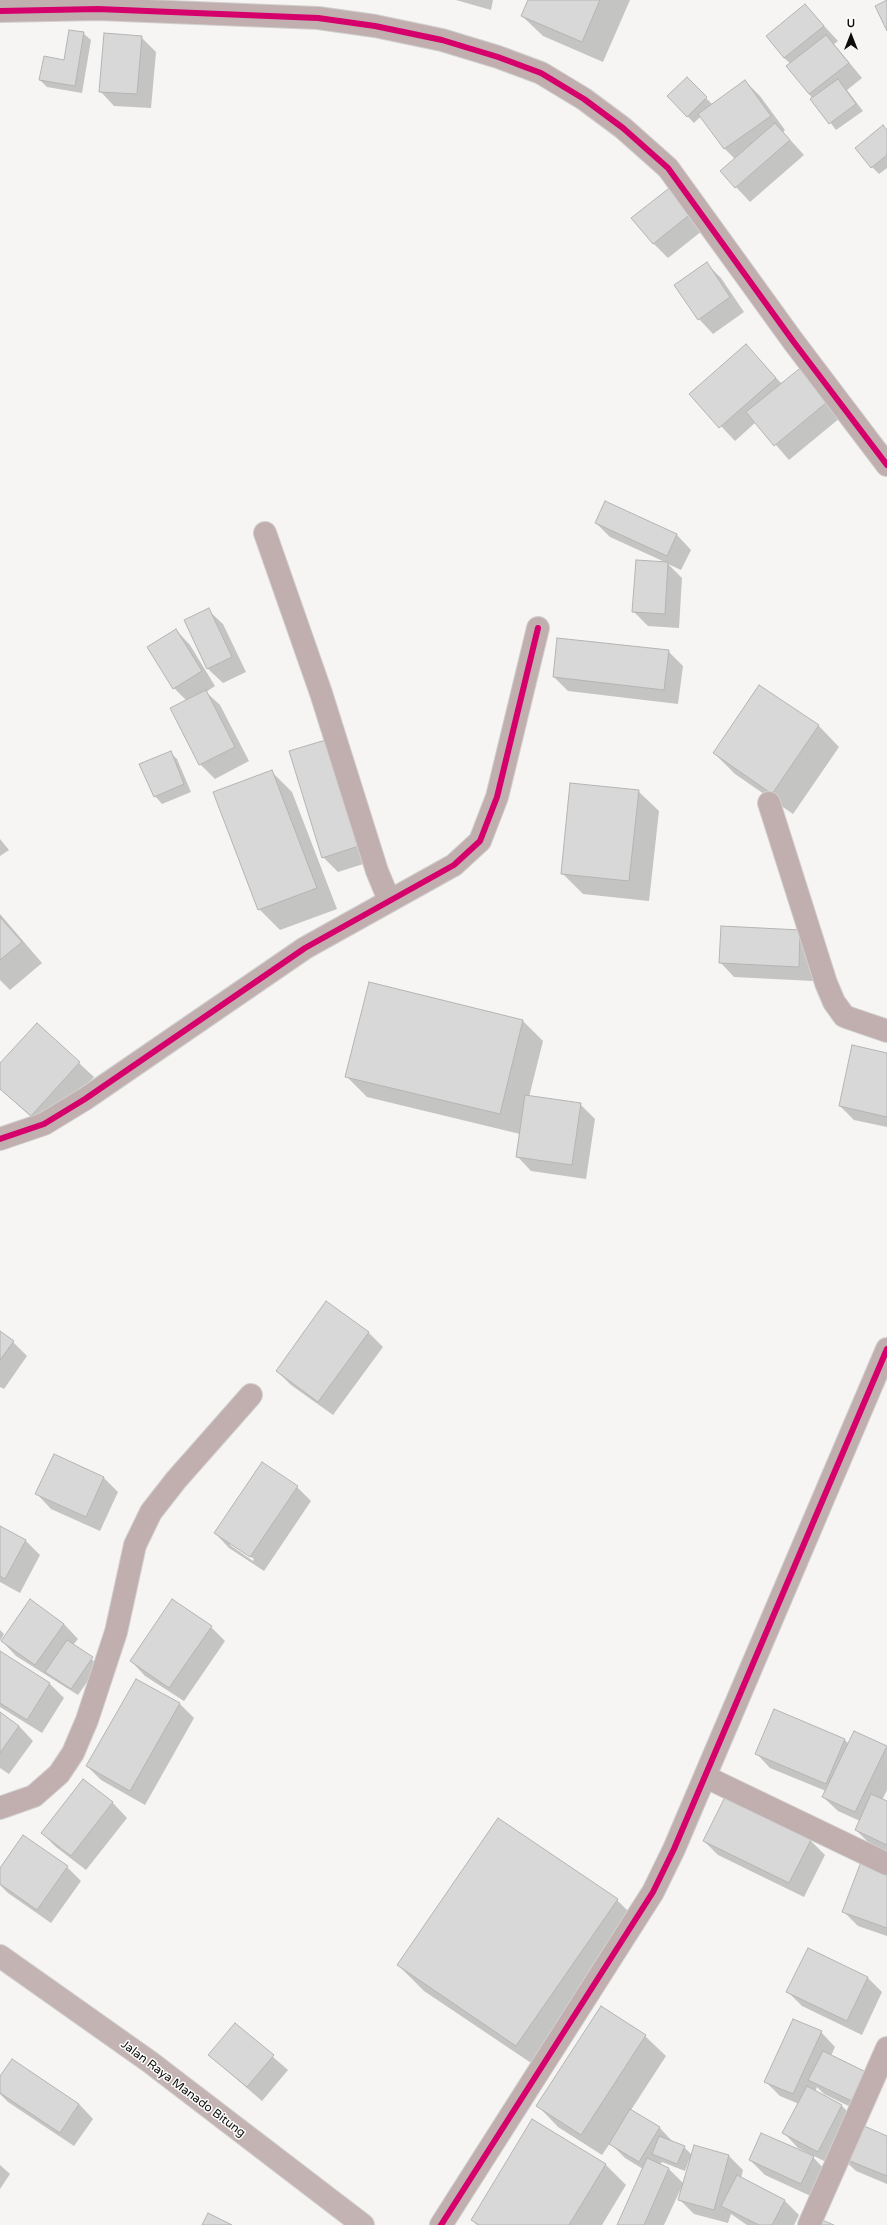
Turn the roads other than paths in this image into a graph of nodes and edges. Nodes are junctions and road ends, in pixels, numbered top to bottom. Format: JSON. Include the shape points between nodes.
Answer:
{"nodes":[{"id":1,"x":98,"y":4,"type":"edge"},
{"id":2,"x":318,"y":9,"type":"edge"},
{"id":3,"x":0,"y":11,"type":"edge"},
{"id":4,"x":887,"y":465,"type":"edge"},
{"id":5,"x":265,"y":533,"type":"dead end"},
{"id":6,"x":538,"y":628,"type":"dead end"},
{"id":7,"x":769,"y":803,"type":"dead end"},
{"id":8,"x":389,"y":900,"type":"junction"},
{"id":9,"x":887,"y":1031,"type":"edge"},
{"id":10,"x":0,"y":1139,"type":"edge"},
{"id":11,"x":887,"y":1349,"type":"edge"},
{"id":12,"x":251,"y":1395,"type":"dead end"},
{"id":13,"x":706,"y":1777,"type":"junction"},
{"id":14,"x":0,"y":1808,"type":"edge"},
{"id":15,"x":887,"y":1864,"type":"edge"},
{"id":16,"x":0,"y":1956,"type":"edge"},
{"id":17,"x":887,"y":2048,"type":"edge"},
{"id":18,"x":363,"y":2225,"type":"edge"},
{"id":19,"x":441,"y":2225,"type":"edge"},
{"id":20,"x":809,"y":2225,"type":"edge"}],
"edges":[{"from":1,"to":2,"type":"street"},
{"from":1,"to":3,"type":"street"},
{"from":2,"to":4,"type":"street","via":[[375,26],[442,40],[498,56],[541,73],[584,99],[622,128],[668,168],[793,341]]},
{"from":5,"to":8,"type":"street"},
{"from":6,"to":8,"type":"street","via":[[497,797],[480,841],[454,865]]},
{"from":7,"to":9,"type":"street","via":[[834,1002],[844,1016]]},
{"from":8,"to":10,"type":"street","via":[[305,948],[44,1124]]},
{"from":11,"to":13,"type":"street"},
{"from":12,"to":14,"type":"street","via":[[176,1480],[152,1512],[135,1545],[116,1632],[90,1713],[73,1753],[59,1774],[34,1796]]},
{"from":13,"to":15,"type":"street"},
{"from":13,"to":19,"type":"street","via":[[674,1850],[652,1892]]},
{"from":16,"to":18,"type":"highway","name":"Jalan Raya Manado Bitung","via":[[150,2062]]},
{"from":17,"to":20,"type":"street"}]}
